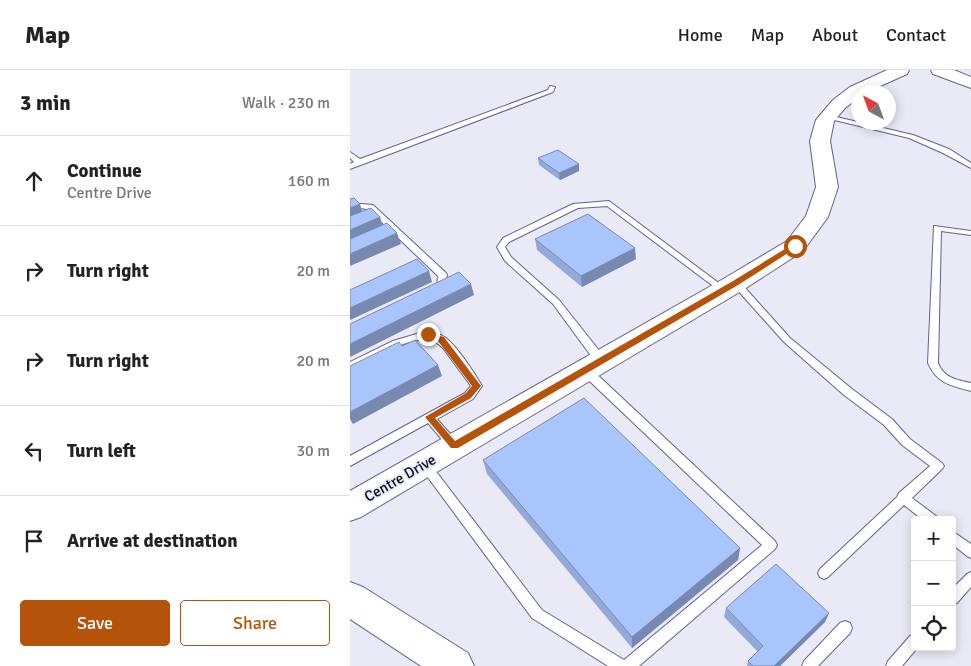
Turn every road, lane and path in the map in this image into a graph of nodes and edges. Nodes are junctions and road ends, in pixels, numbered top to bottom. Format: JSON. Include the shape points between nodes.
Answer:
{"nodes":[{"id":1,"x":901,"y":70,"type":"edge"},
{"id":2,"x":939,"y":70,"type":"edge"},
{"id":3,"x":961,"y":70,"type":"edge"},
{"id":4,"x":971,"y":74,"type":"edge"},
{"id":5,"x":971,"y":83,"type":"edge"},
{"id":6,"x":552,"y":87,"type":"dead end"},
{"id":7,"x":828,"y":117,"type":"junction"},
{"id":8,"x":350,"y":154,"type":"edge"},
{"id":9,"x":359,"y":162,"type":"junction"},
{"id":10,"x":971,"y":166,"type":"edge"},
{"id":11,"x":350,"y":167,"type":"edge"},
{"id":12,"x":350,"y":205,"type":"edge"},
{"id":13,"x":971,"y":233,"type":"edge"},
{"id":14,"x":730,"y":287,"type":"junction"},
{"id":15,"x":424,"y":296,"type":"edge"},
{"id":16,"x":350,"y":366,"type":"edge"},
{"id":17,"x":593,"y":366,"type":"junction"},
{"id":18,"x":971,"y":387,"type":"edge"},
{"id":19,"x":429,"y":417,"type":"junction"},
{"id":20,"x":454,"y":446,"type":"junction"},
{"id":21,"x":350,"y":461,"type":"edge"},
{"id":22,"x":424,"y":464,"type":"junction"},
{"id":23,"x":903,"y":496,"type":"junction"},
{"id":24,"x":352,"y":500,"type":"edge"},
{"id":25,"x":927,"y":516,"type":"edge"},
{"id":26,"x":956,"y":539,"type":"edge"},
{"id":27,"x":971,"y":552,"type":"edge"},
{"id":28,"x":824,"y":573,"type":"dead end"},
{"id":29,"x":971,"y":578,"type":"edge"},
{"id":30,"x":956,"y":595,"type":"edge"},
{"id":31,"x":350,"y":599,"type":"edge"},
{"id":32,"x":845,"y":628,"type":"dead end"},
{"id":33,"x":911,"y":646,"type":"edge"},
{"id":34,"x":813,"y":665,"type":"edge"},
{"id":35,"x":455,"y":666,"type":"edge"},
{"id":36,"x":621,"y":666,"type":"edge"},
{"id":37,"x":628,"y":666,"type":"edge"},
{"id":38,"x":893,"y":666,"type":"edge"}],
"edges":[{"from":1,"to":7,"type":"street","name":"Centre Drive","via":[[856,91]]},
{"from":2,"to":5,"type":"street"},
{"from":3,"to":4,"type":"street"},
{"from":6,"to":9,"type":"lane","via":[[551,91]]},
{"from":7,"to":10,"type":"lane","via":[[911,136]]},
{"from":7,"to":14,"type":"street","name":"Centre Drive","via":[[820,141],[827,187],[817,218],[795,246]]},
{"from":8,"to":9,"type":"lane"},
{"from":9,"to":11,"type":"lane"},
{"from":12,"to":15,"type":"lane","via":[[370,207],[443,275],[440,287]]},
{"from":13,"to":18,"type":"lane","via":[[937,228],[933,363],[936,372],[947,382]]},
{"from":14,"to":17,"type":"street","name":"Centre Drive"},
{"from":14,"to":17,"type":"lane","via":[[609,203],[576,206],[506,240],[501,247],[508,259],[556,302]]},
{"from":14,"to":23,"type":"lane","via":[[848,392],[888,422],[906,442],[938,466]]},
{"from":16,"to":19,"type":"lane","via":[[410,337],[428,334],[441,339],[477,386],[468,396]]},
{"from":17,"to":20,"type":"street","name":"Centre Drive"},
{"from":17,"to":37,"type":"lane","via":[[771,545]]},
{"from":19,"to":20,"type":"lane"},
{"from":19,"to":21,"type":"lane"},
{"from":20,"to":22,"type":"street","name":"Centre Drive"},
{"from":22,"to":24,"type":"street","name":"Centre Drive"},
{"from":22,"to":36,"type":"lane","via":[[537,614]]},
{"from":23,"to":25,"type":"lane"},
{"from":23,"to":28,"type":"lane"},
{"from":26,"to":27,"type":"lane"},
{"from":29,"to":30,"type":"lane"},
{"from":31,"to":35,"type":"street"},
{"from":32,"to":34,"type":"lane"},
{"from":33,"to":38,"type":"lane"}]}
